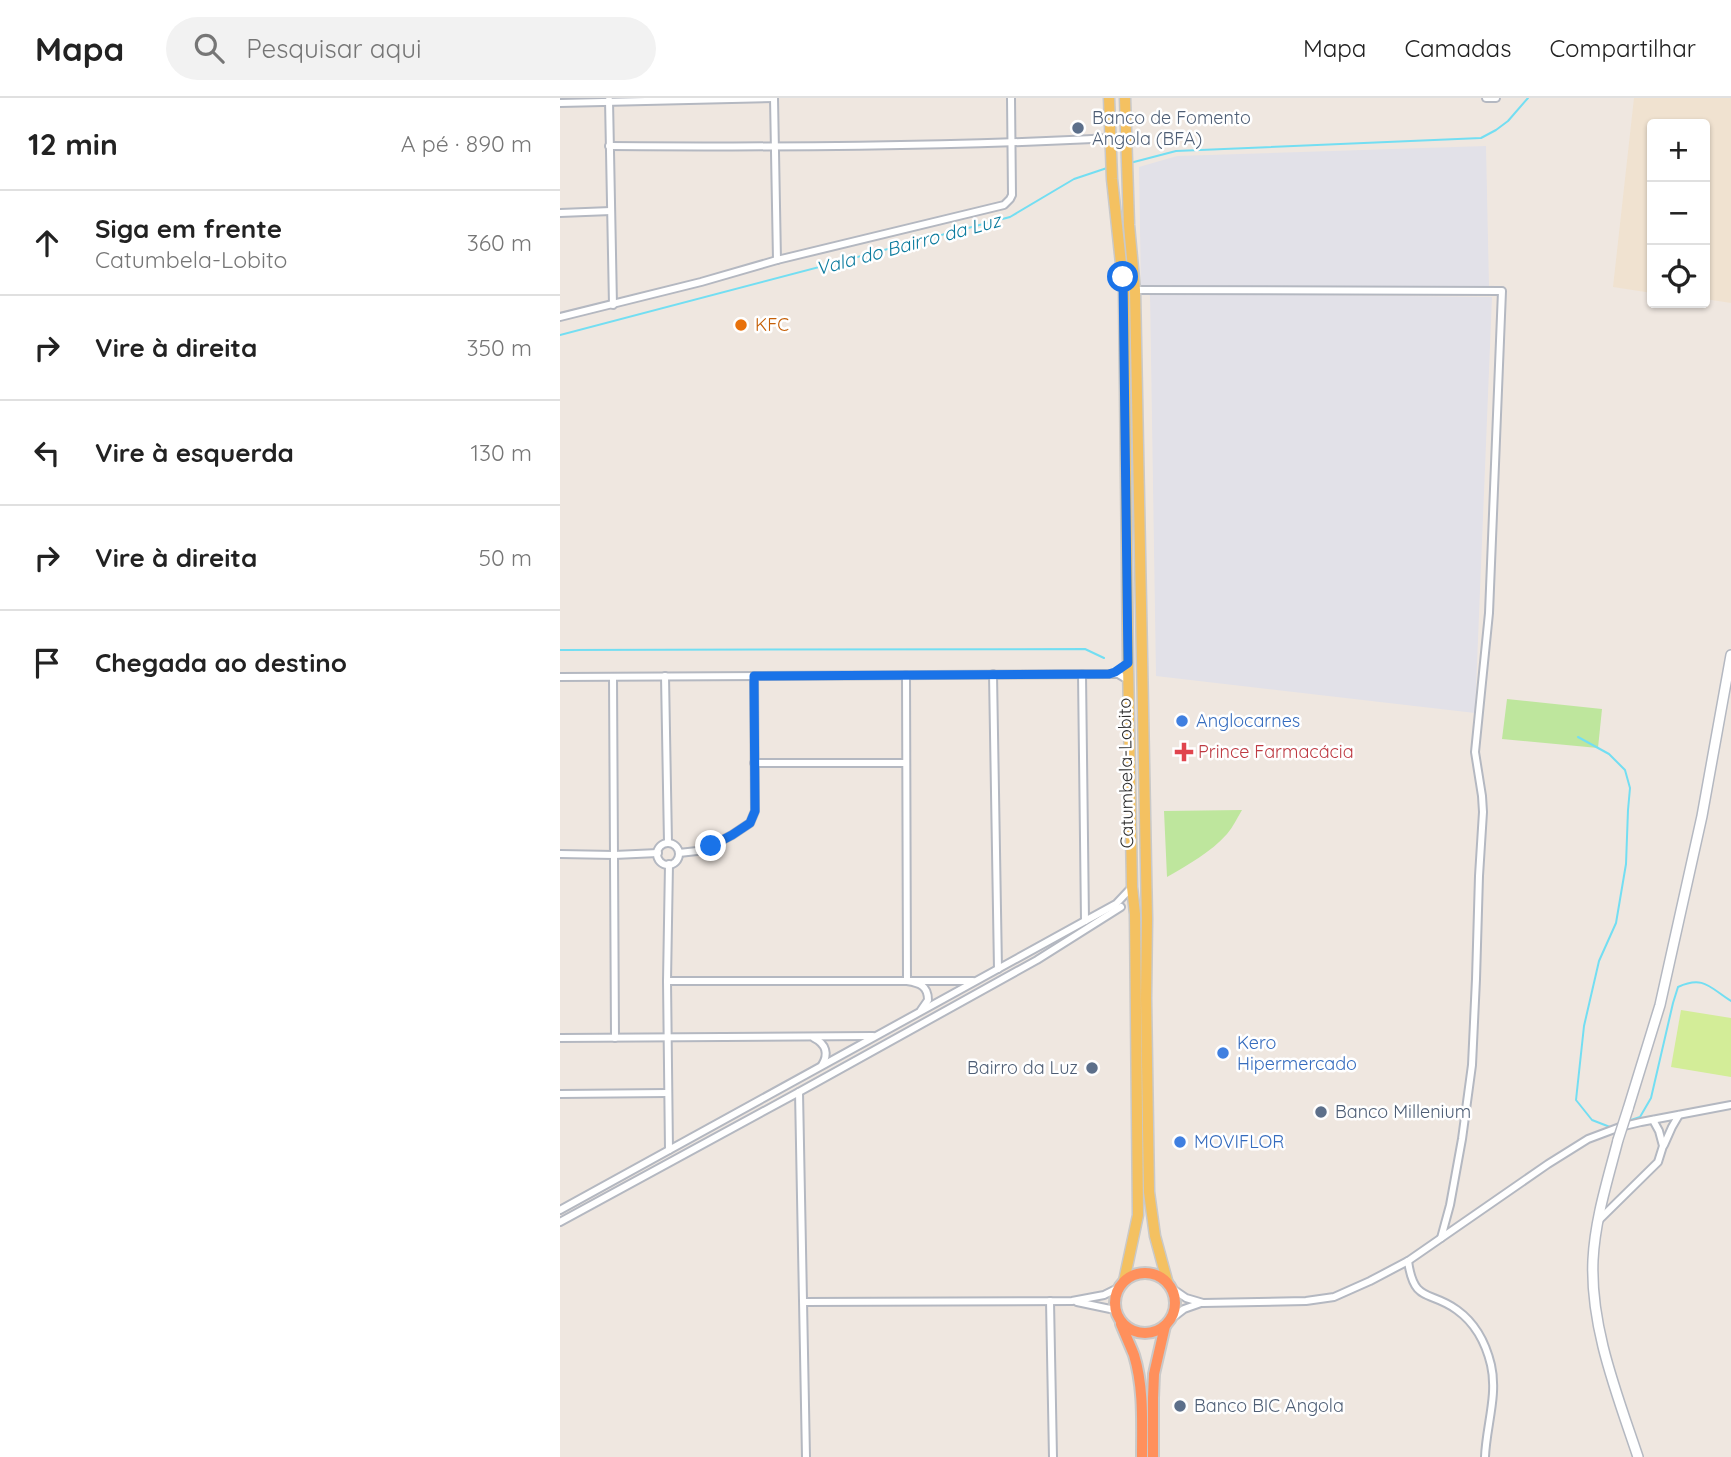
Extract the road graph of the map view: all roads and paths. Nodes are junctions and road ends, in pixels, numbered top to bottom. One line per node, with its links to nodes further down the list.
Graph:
1 (774, 98): 7 (street); 12 (street)
2 (1011, 98): 10 (street)
3 (1109, 98): 9 (main road, Catumbela-Lobito)
4 (1125, 98): 16 (main road, Catumbela-Lobito)
5 (1486, 98): 6 (street)
6 (1496, 98)
7 (609, 100): 8 (street); 11 (street)
8 (560, 103)
9 (1110, 138): 10 (street); 20 (main road, Catumbela-Lobito)
10 (1012, 143): 12 (street); 15 (street)
11 (609, 146): 12 (street); 13 (street)
12 (775, 147): 15 (street)
13 (611, 211): 14 (street); 17 (street)
14 (560, 213)
15 (778, 260): 17 (street)
16 (1135, 290): 65 (street); 68 (main road, Catumbela-Lobito)
17 (613, 305): 18 (street)
18 (560, 317)
19 (1731, 655): 63 (street, bridge)
20 (1128, 663): 23 (street); 29 (main road, Catumbela-Lobito)
21 (993, 674): 22 (street); 24 (street); 43 (street)
22 (1082, 674): 23 (street); 42 (street)
23 (1109, 674): 29 (street)
24 (906, 675): 25 (street); 31 (street)
25 (754, 676): 28 (street); 30 (street)
26 (560, 677): 27 (street)
27 (613, 677): 28 (street); 36 (street)
28 (665, 677): 32 (street)
29 (1128, 680): 38 (main road, Catumbela-Lobito)
30 (754, 763): 31 (street); 34 (street)
31 (906, 763): 45 (street)
32 (668, 843): 33 (street); 34 (street)
33 (658, 853): 36 (street); 37 (street)
34 (679, 853): 37 (street)
35 (560, 854): 36 (street)
36 (614, 855): 52 (street)
37 (668, 864): 44 (street)
38 (1132, 887): 39 (street); 41 (main road, Catumbela-Lobito)
39 (1110, 907): 40 (street); 42 (street)
40 (1121, 907): 41 (street); 54 (street)
41 (1135, 911): 67 (main road, Catumbela-Lobito)
42 (1085, 921): 43 (street)
43 (999, 969): 46 (street)
44 (667, 981): 45 (street); 50 (street)
45 (907, 981): 46 (street); 47 (street)
46 (977, 981): 47 (street)
47 (918, 1013): 49 (street)
48 (809, 1036): 49 (street); 50 (street); 53 (street)
49 (877, 1036): 53 (street)
50 (668, 1037): 52 (street); 55 (street)
51 (560, 1038): 52 (street)
52 (615, 1038)
53 (820, 1067): 61 (street)
54 (799, 1092): 64 (street); 71 (street)
55 (668, 1093): 56 (street); 61 (street)
56 (560, 1094)
57 (1731, 1105): 58 (street)
58 (1679, 1115): 59 (street); 60 (street)
59 (1653, 1120): 60 (street); 65 (street)
60 (1663, 1146): 63 (street)
61 (669, 1150): 62 (street)
62 (560, 1210)
63 (1598, 1221): 80 (street)
64 (560, 1222)
65 (1441, 1238): 66 (street)
66 (1408, 1261): 72 (street); 79 (street)
67 (1121, 1285): 68 (highway); 70 (street); 73 (highway)
68 (1169, 1285): 72 (street); 74 (highway)
69 (1050, 1301): 70 (street); 71 (street); 76 (street)
70 (1072, 1301): 73 (street)
71 (804, 1302): 75 (street)
72 (1203, 1303): 74 (street)
73 (1116, 1312): 74 (highway); 77 (highway)
74 (1168, 1322): 78 (highway)
75 (806, 1457)
76 (1053, 1457)
77 (1142, 1457)
78 (1153, 1457)
79 (1485, 1457)
80 (1638, 1457)

